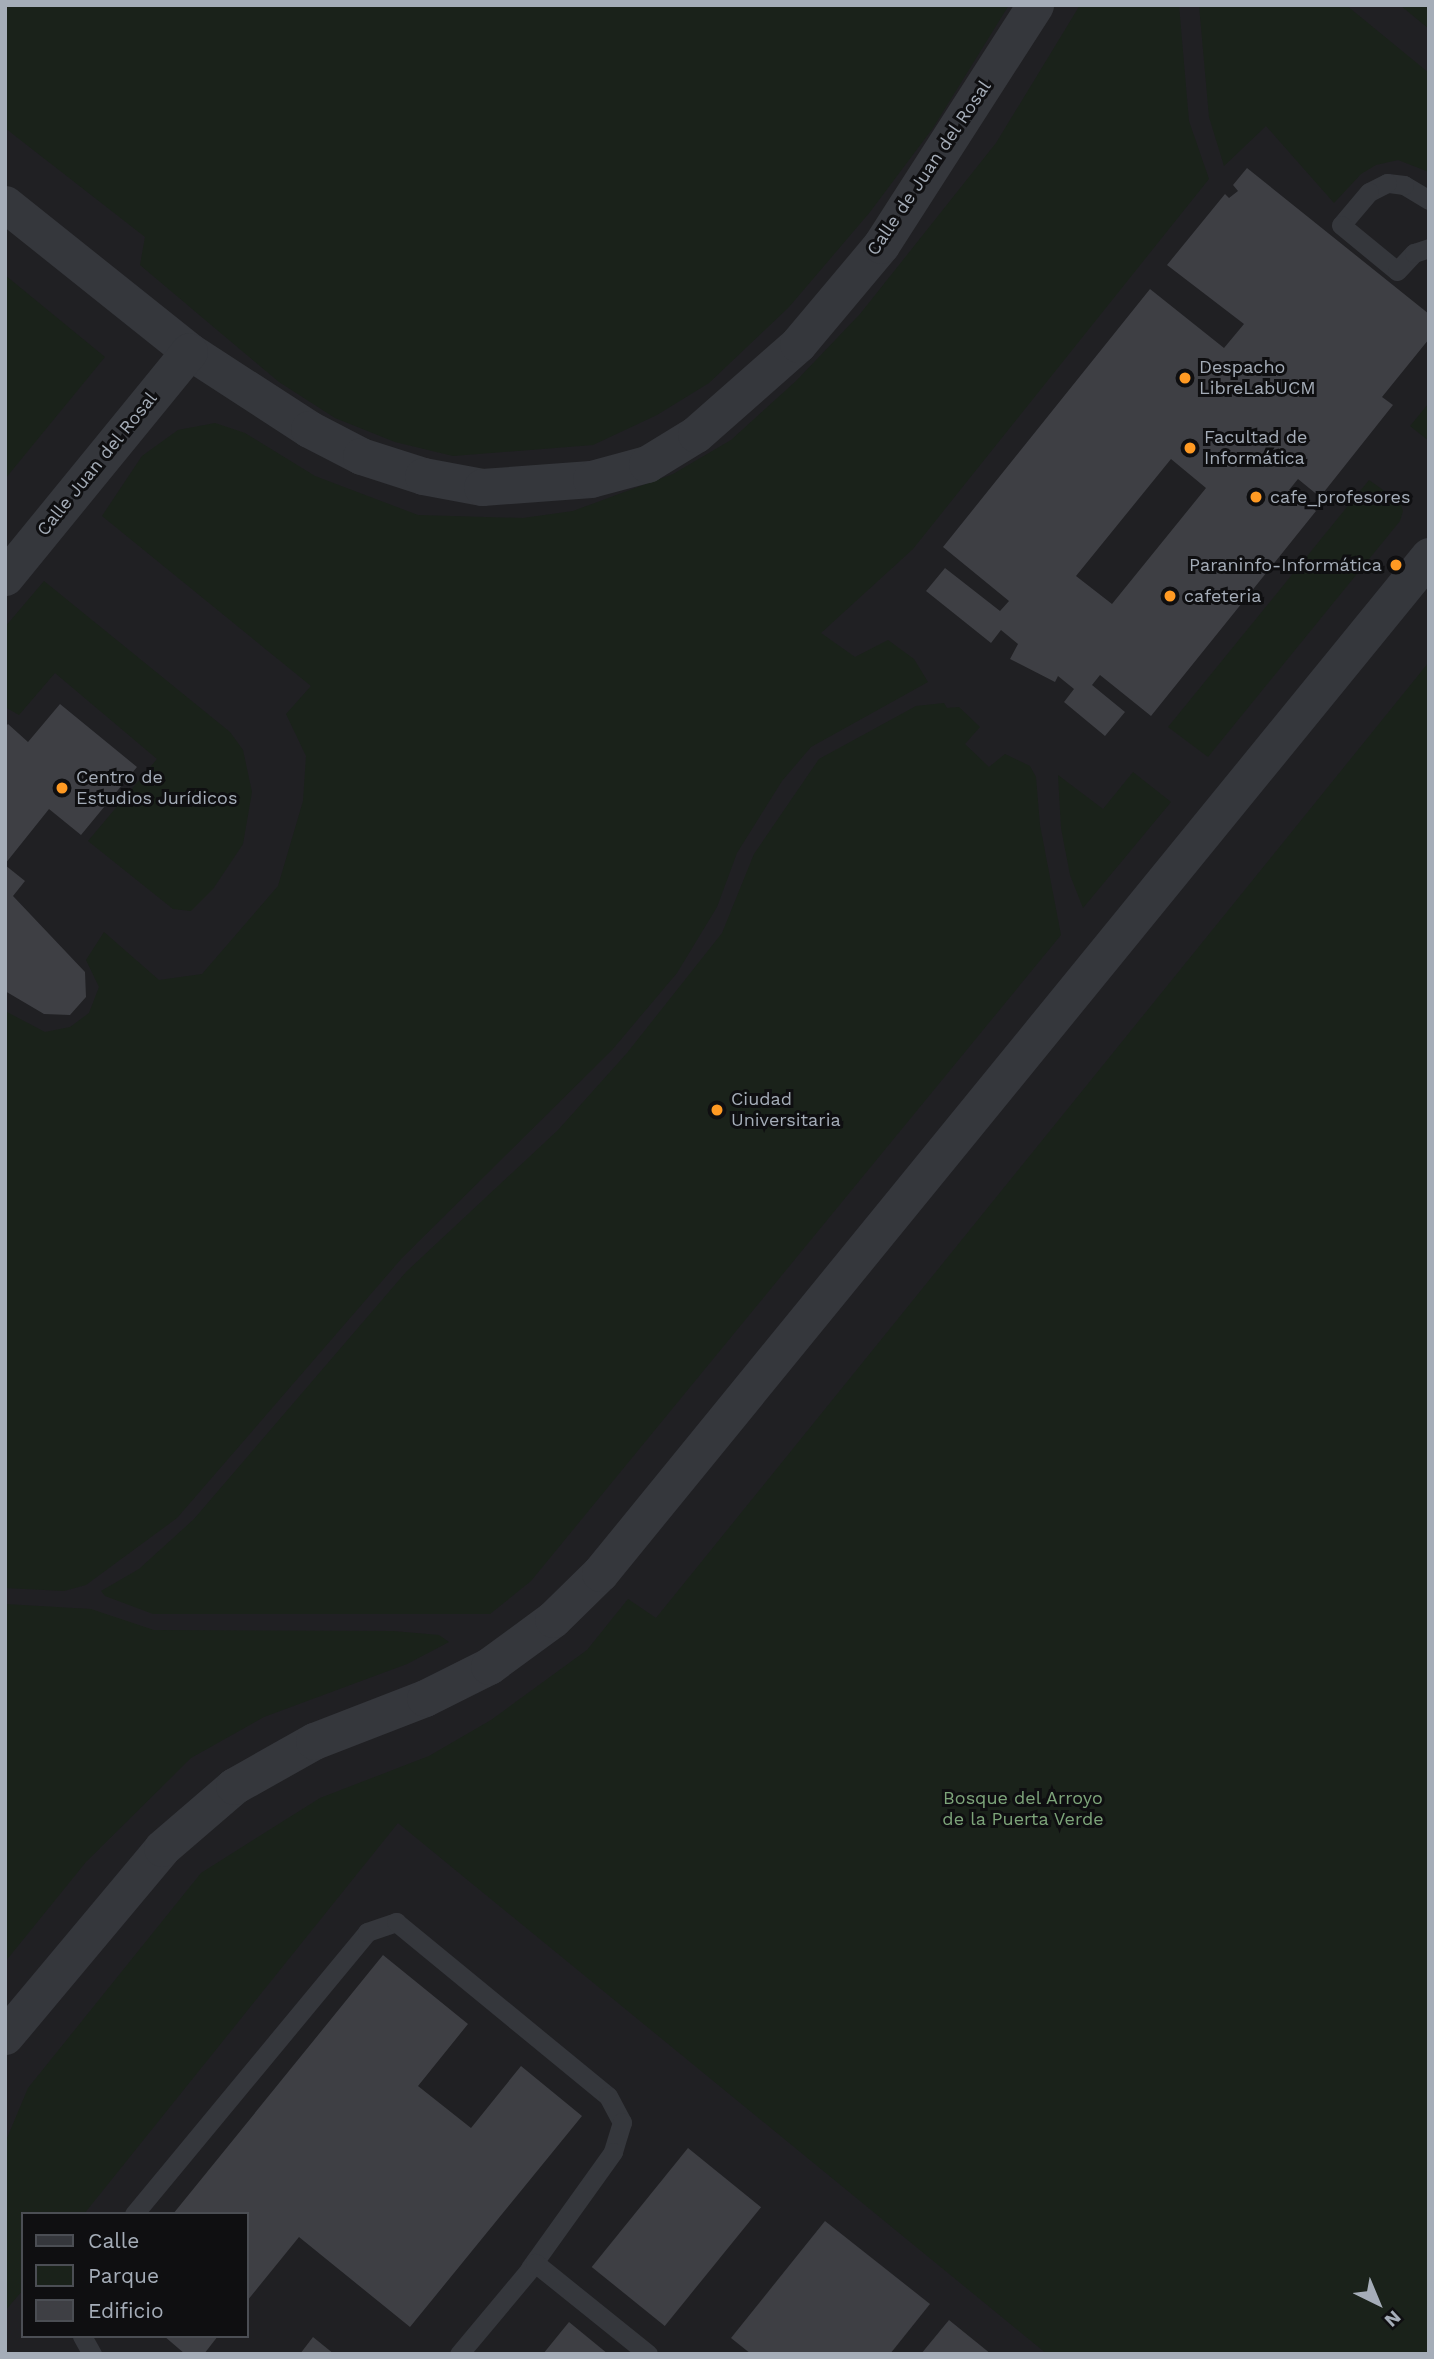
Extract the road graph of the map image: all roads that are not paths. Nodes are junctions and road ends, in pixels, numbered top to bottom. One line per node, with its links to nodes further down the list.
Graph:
1 (1035, 5): 5 (street, Calle de Juan del Rosal)
2 (1429, 201): 4 (lane)
3 (5, 204): 5 (street, Calle de Juan del Rosal)
4 (1429, 248)
5 (189, 351): 7 (street, Calle Juan del Rosal)
6 (1429, 556): 8 (street)
7 (5, 577)
8 (5, 2036)
9 (136, 2212): 10 (lane)
10 (530, 2268): 13 (lane); 14 (lane)
11 (83, 2338): 12 (lane)
12 (92, 2354)
13 (459, 2354)
14 (648, 2354)

